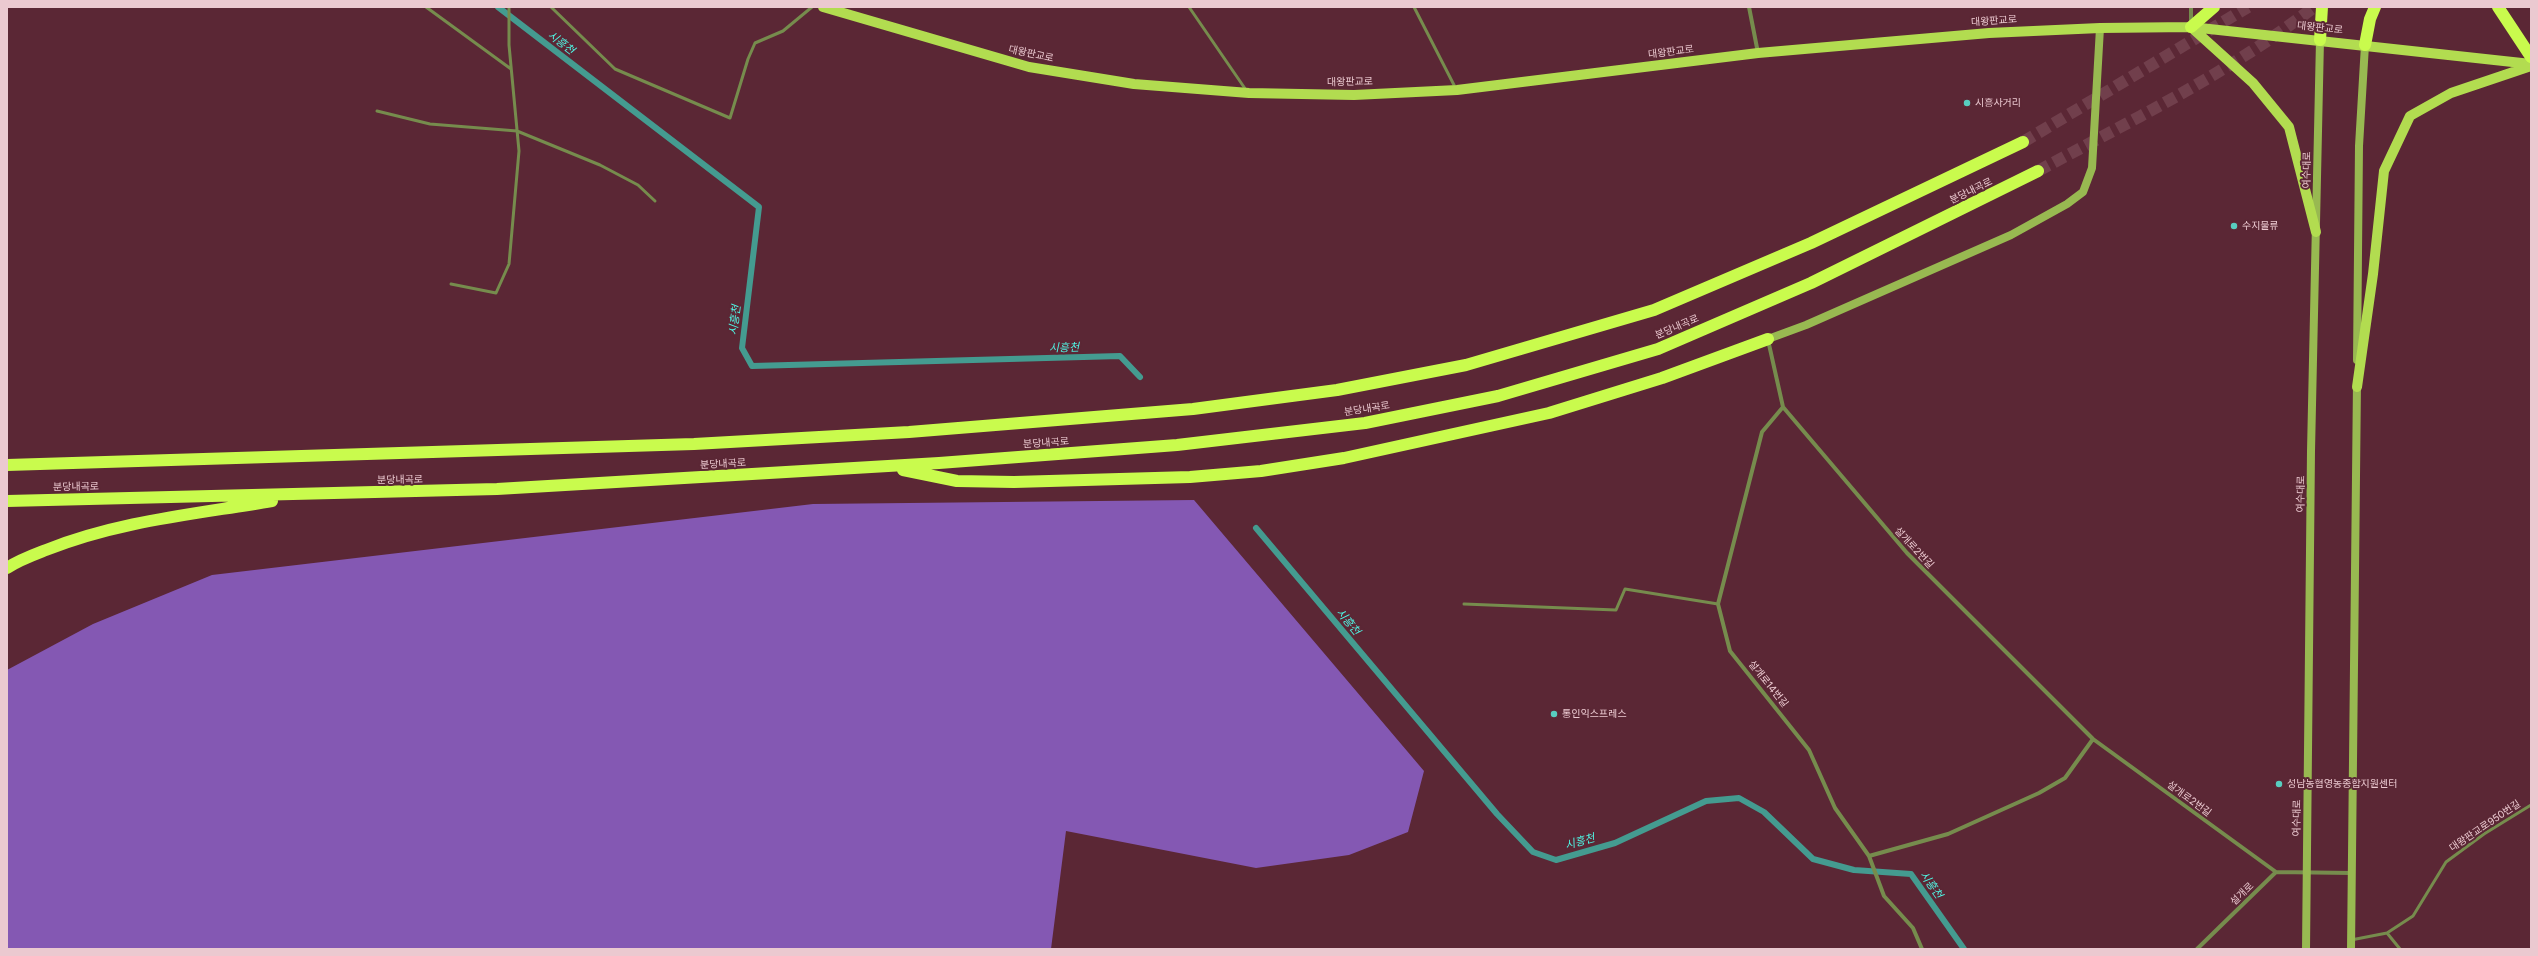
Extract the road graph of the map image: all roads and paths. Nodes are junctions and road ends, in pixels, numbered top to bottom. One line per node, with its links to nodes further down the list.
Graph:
1 (426, 7): 21 (lane)
2 (509, 7): 21 (lane)
3 (551, 7): 4 (lane)
4 (812, 7)
5 (823, 7): 23 (main road, 대왕판교로)
6 (1189, 7): 23 (lane)
7 (1414, 7): 22 (lane)
8 (1749, 7): 18 (street)
9 (2191, 7): 14 (street)
10 (2214, 7): 14 (highway)
11 (2322, 7): 16 (highway)
12 (2376, 7): 17 (highway)
13 (2498, 7): 19 (highway)
14 (2191, 27): 15 (main road, 대왕판교로); 16 (main road, 대왕판교로); 29 (main road)
15 (2100, 28): 18 (main road, 대왕판교로); 31 (main road)
16 (2320, 40): 17 (main road, 대왕판교로); 29 (main road, 여수대로)
17 (2365, 45): 20 (main road, 대왕판교로); 32 (main road)
18 (1758, 53): 22 (main road, 대왕판교로)
19 (2531, 57)
20 (2531, 65): 32 (main road)
21 (511, 69): 25 (lane)
22 (1457, 90): 23 (main road, 대왕판교로)
23 (1249, 93)
24 (377, 111): 25 (lane)
25 (517, 131): 28 (lane); 30 (lane)
26 (2023, 142): 34 (highway)
27 (2038, 171): 35 (highway, 분당내곡로)
28 (655, 201)
29 (2316, 232): 45 (main road, 여수대로)
30 (451, 284)
31 (1768, 340): 33 (street, 설개로2번길); 35 (highway)
32 (2357, 387): 46 (main road)
33 (1783, 407): 40 (street, 설개로14번길); 41 (street, 설개로2번길)
34 (7, 465)
35 (887, 466): 36 (highway, 분당내곡로)
36 (312, 494): 37 (highway, 분당내곡로); 38 (highway)
37 (7, 501)
38 (7, 568)
39 (1464, 604): 40 (lane)
40 (1718, 604): 43 (street, 설개로14번길)
41 (2093, 739): 43 (street); 44 (street, 설개로2번길)
42 (2531, 805): 47 (lane, 대왕판교로950번길)
43 (1870, 857): 49 (street, 설개로14번길)
44 (2276, 872): 45 (street); 50 (street, 설개로)
45 (2307, 872): 46 (street); 51 (main road, 여수대로)
46 (2352, 873): 48 (main road)
47 (2387, 933): 48 (lane); 53 (lane)
48 (2351, 940): 52 (main road)
49 (1922, 949)
50 (2196, 949)
51 (2306, 949)
52 (2351, 949)
53 (2400, 949)

